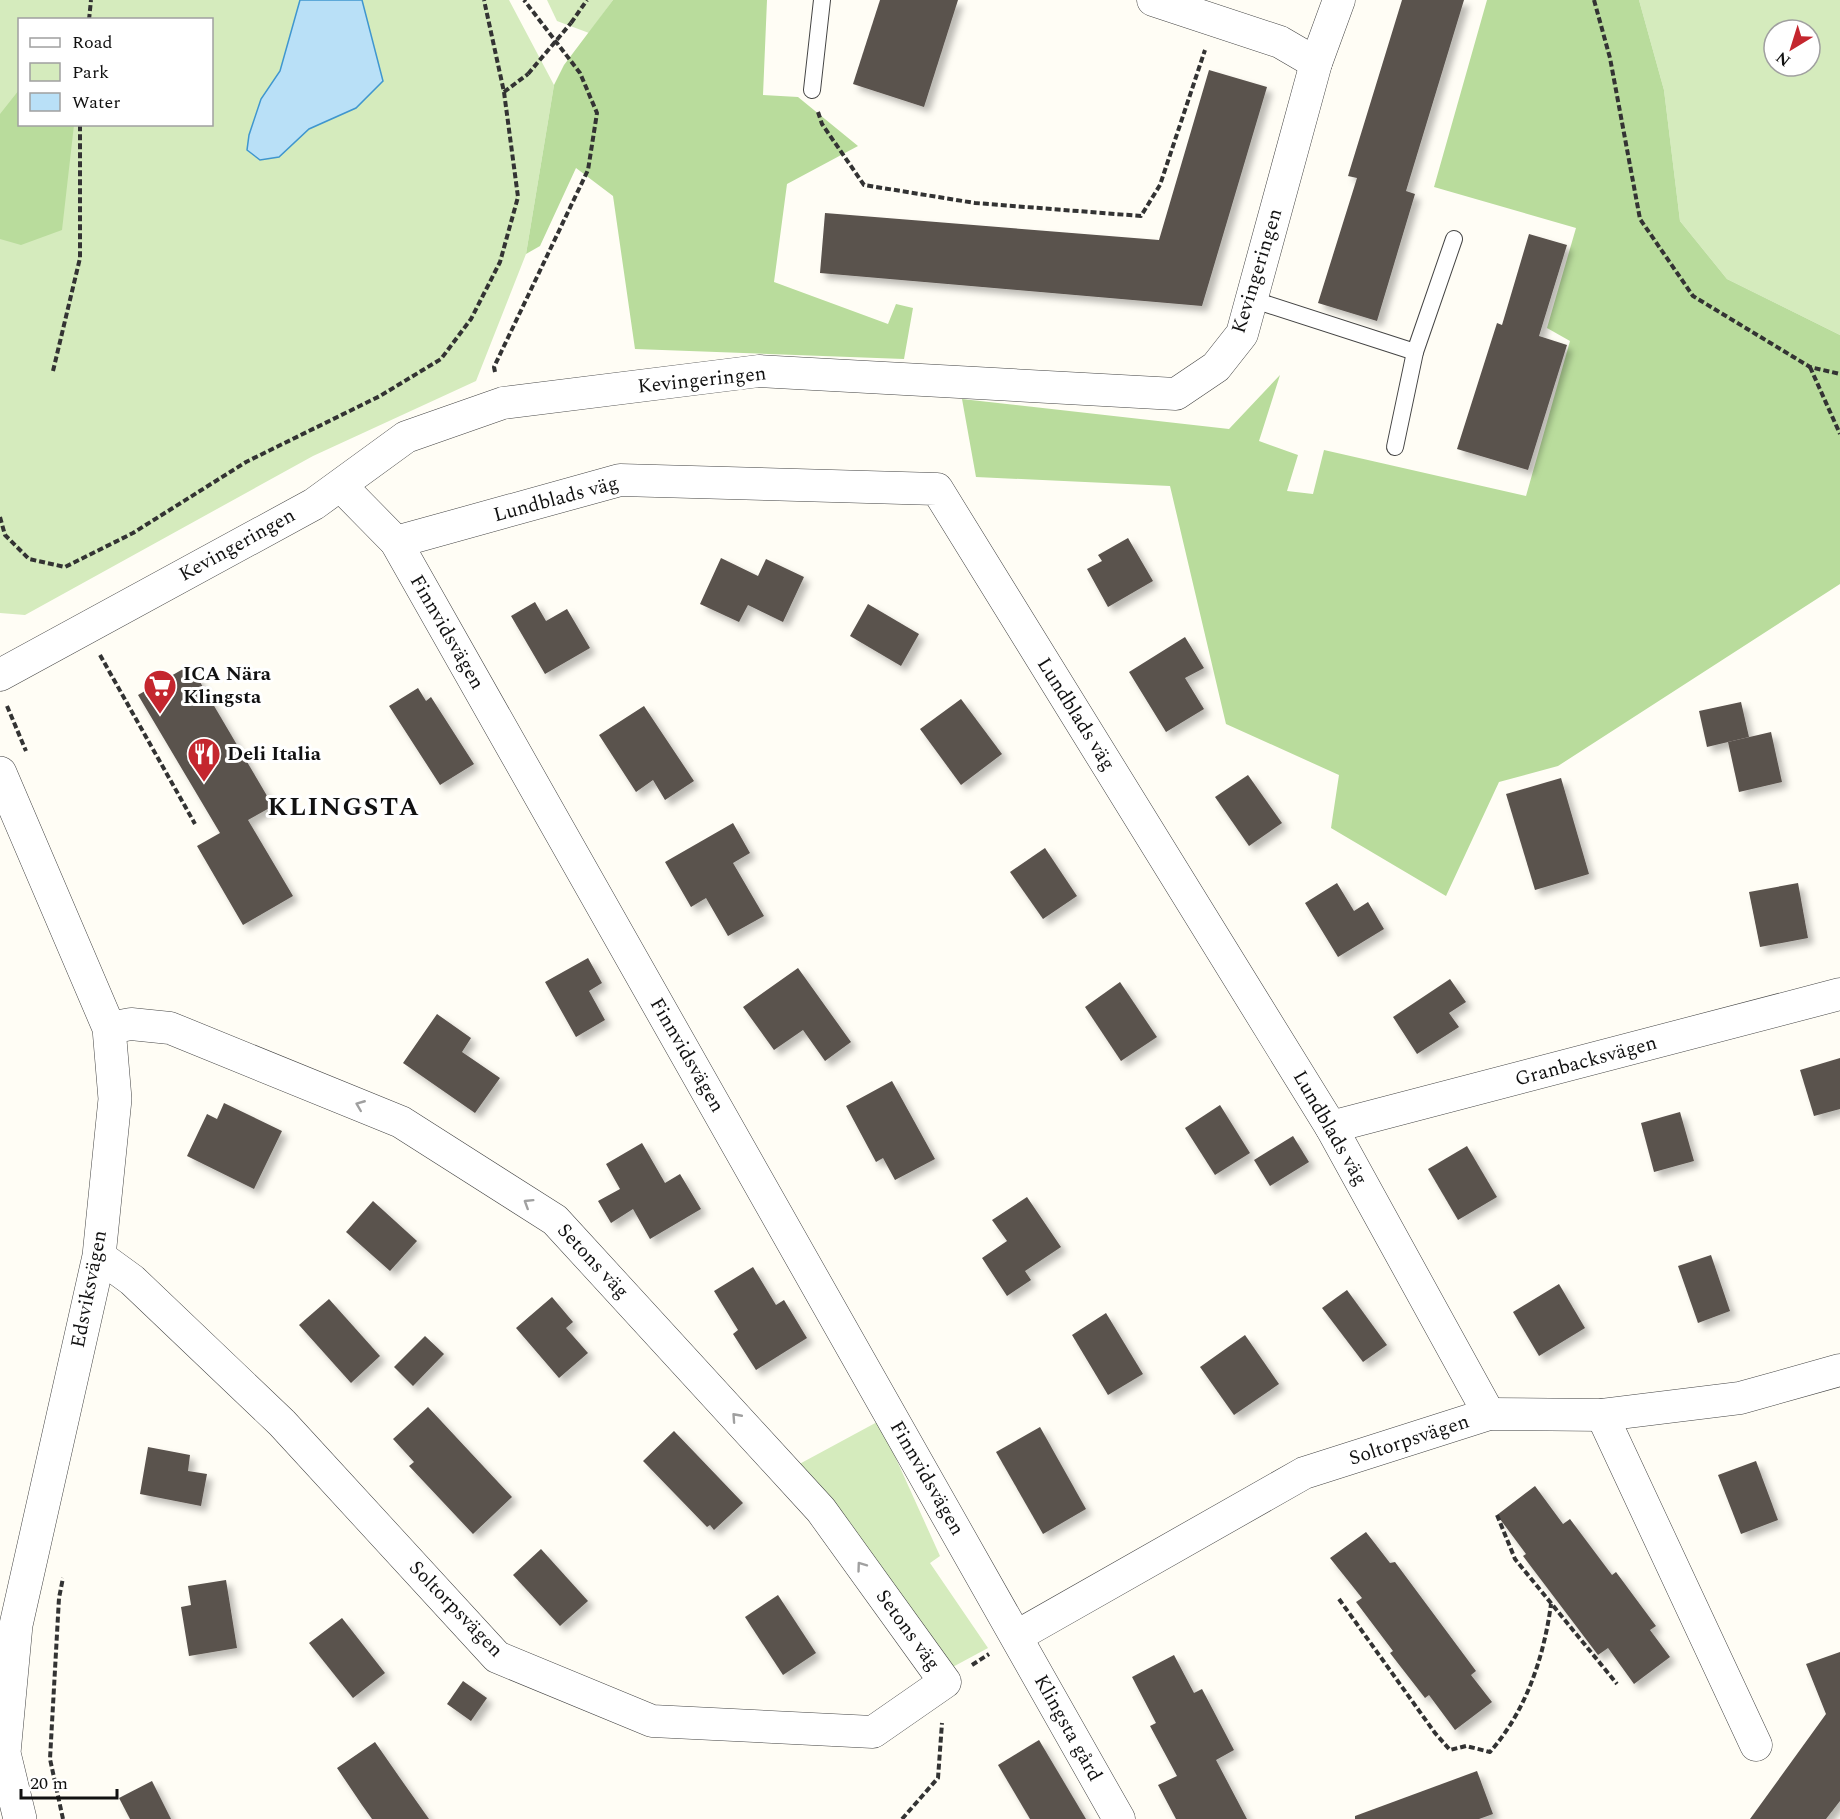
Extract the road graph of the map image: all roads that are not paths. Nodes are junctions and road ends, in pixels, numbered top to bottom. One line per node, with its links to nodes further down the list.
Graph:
1 (822, 0): 5 (lane)
2 (1153, 0): 4 (street)
3 (1339, 0): 4 (street, Kevingeringen)
4 (1316, 63): 7 (street, Kevingeringen)
5 (812, 90)
6 (1454, 239): 8 (lane)
7 (1251, 299): 8 (lane); 10 (street, Kevingeringen)
8 (1415, 352): 9 (lane)
9 (1395, 447)
10 (341, 486): 11 (street, Finnvidsvägen); 12 (street, Kevingeringen)
11 (396, 542): 16 (street, Lundblads väg); 21 (street, Finnvidsvägen)
12 (0, 675)
13 (0, 773): 15 (street, Edsviksvägen)
14 (1840, 994): 16 (street, Granbacksvägen)
15 (109, 1028): 17 (street, Edsviksvägen); 22 (street, Setons väg, one-way to 15)
16 (1331, 1127): 19 (street, Lundblads väg)
17 (99, 1256): 22 (street, Soltorpsvägen); 24 (street, Edsviksvägen)
18 (1840, 1370): 20 (street, Soltorpsvägen)
19 (1490, 1414): 20 (street, Soltorpsvägen); 21 (street, Soltorpsvägen)
20 (1602, 1416): 23 (street)
21 (1017, 1636): 25 (street, Klingsta gård)
22 (945, 1682)
23 (1756, 1745)
24 (20, 1819)
25 (1119, 1819)

